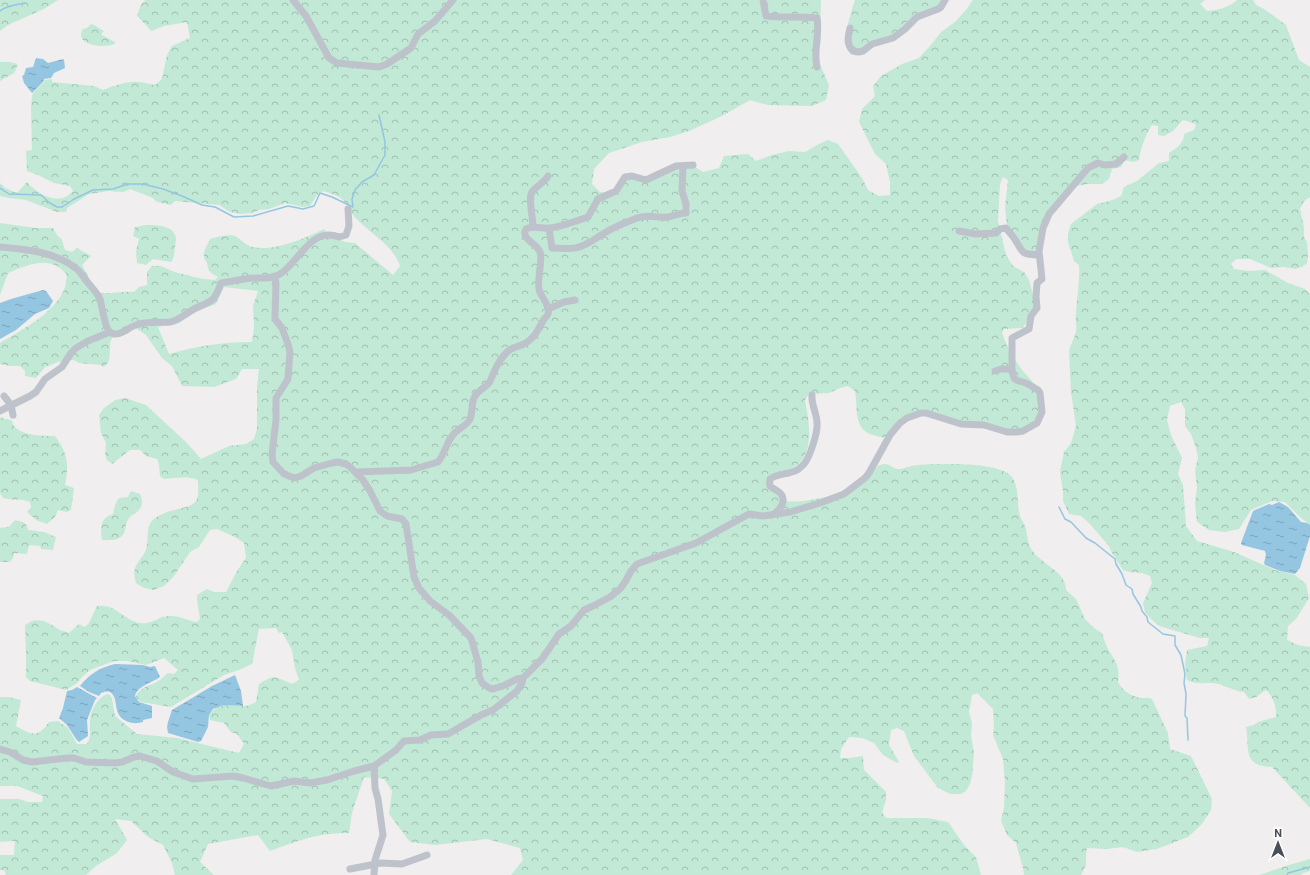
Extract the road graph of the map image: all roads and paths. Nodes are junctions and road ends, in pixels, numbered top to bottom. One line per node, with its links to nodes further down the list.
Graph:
1 (293, 0): 2 (street)
2 (453, 0)
3 (763, 0): 6 (street)
4 (945, 0): 5 (street)
5 (850, 28)
6 (818, 67)
7 (1124, 157): 16 (street)
8 (693, 165): 9 (street)
9 (683, 166): 13 (street); 13 (street)
10 (548, 176): 12 (street)
11 (348, 209): 17 (street)
12 (533, 227): 13 (street); 19 (street)
13 (549, 228)
14 (959, 231): 16 (street)
15 (0, 247): 20 (street)
16 (1039, 255): 22 (street)
17 (274, 276): 20 (street); 28 (street)
18 (575, 300): 19 (street)
19 (548, 309): 28 (street)
20 (110, 332): 25 (street)
21 (995, 371): 22 (street)
22 (1012, 371): 29 (street)
23 (812, 395): 29 (street)
24 (4, 396): 25 (street)
25 (11, 405): 26 (street); 27 (street)
26 (0, 411)
27 (13, 415)
28 (356, 472): 30 (street)
29 (774, 514): 30 (street)
30 (523, 678): 32 (street)
31 (0, 749): 32 (street)
32 (374, 766): 34 (street)
33 (427, 854): 34 (street)
34 (374, 865): 35 (street); 36 (street)
35 (350, 869)
36 (374, 875)

